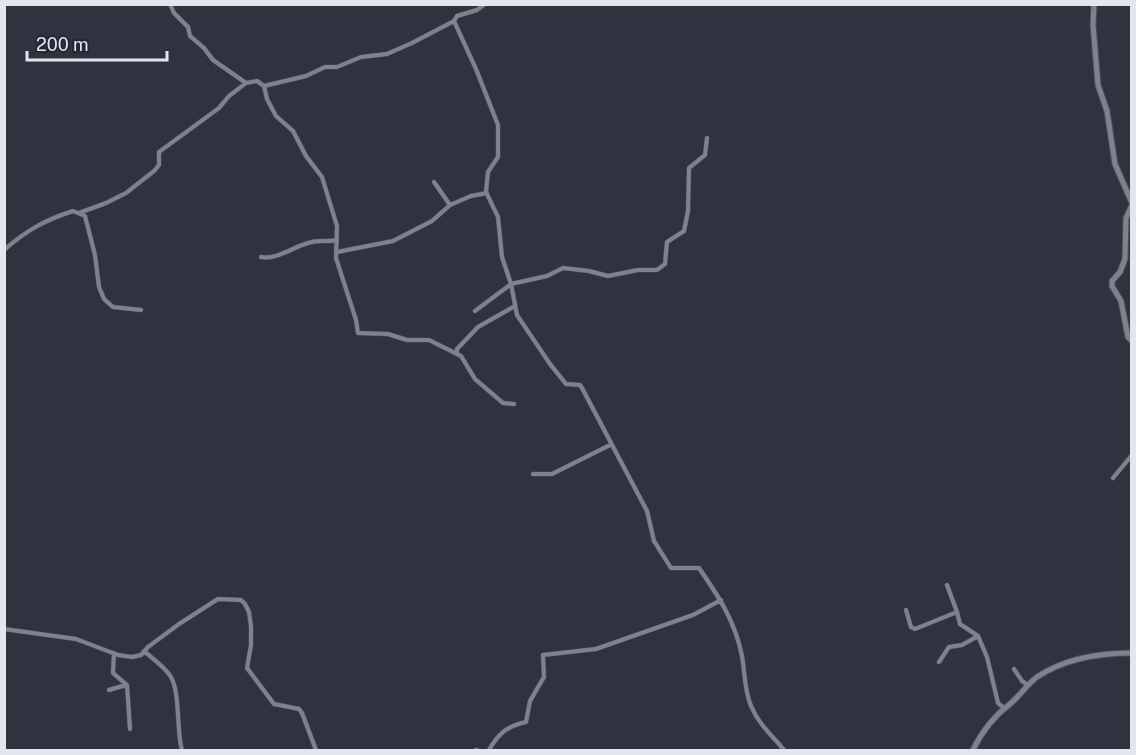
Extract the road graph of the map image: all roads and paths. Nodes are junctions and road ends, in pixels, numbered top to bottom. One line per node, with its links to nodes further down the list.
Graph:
1 (170, 4): 5 (street)
2 (485, 4): 4 (street)
3 (1094, 4): 10 (street)
4 (454, 21): 6 (street); 9 (street)
5 (246, 83): 6 (street); 12 (street)
6 (264, 86): 13 (street)
7 (707, 138): 17 (street)
8 (434, 183): 11 (street)
9 (486, 193): 11 (street); 17 (street)
10 (1131, 204): 21 (street)
11 (450, 205): 15 (street)
12 (79, 213): 14 (street); 19 (street)
13 (337, 240): 15 (street); 16 (street)
14 (4, 250)
15 (337, 252): 22 (street)
16 (261, 257)
17 (511, 284): 18 (street); 20 (street)
18 (515, 306): 22 (street); 24 (street)
19 (141, 310)
20 (475, 311)
21 (1131, 341)
22 (457, 353): 23 (street)
23 (514, 404)
24 (610, 445): 26 (street); 29 (street)
25 (1131, 455): 27 (street)
26 (533, 474)
27 (1113, 478)
28 (947, 585): 31 (street)
29 (721, 600): 46 (street); 47 (street)
30 (906, 610): 31 (street)
31 (957, 612): 33 (street)
32 (4, 629): 36 (street)
33 (978, 636): 37 (street); 42 (street)
34 (144, 651): 36 (street); 44 (street); 45 (street)
35 (1131, 652): 40 (street)
36 (114, 653): 39 (street)
37 (939, 662)
38 (1014, 669): 40 (street)
39 (127, 685): 41 (street); 43 (street)
40 (1028, 685): 42 (street)
41 (109, 690)
42 (1004, 708): 48 (street)
43 (130, 729)
44 (182, 750)
45 (316, 750)
46 (489, 750)
47 (784, 750)
48 (973, 750)

